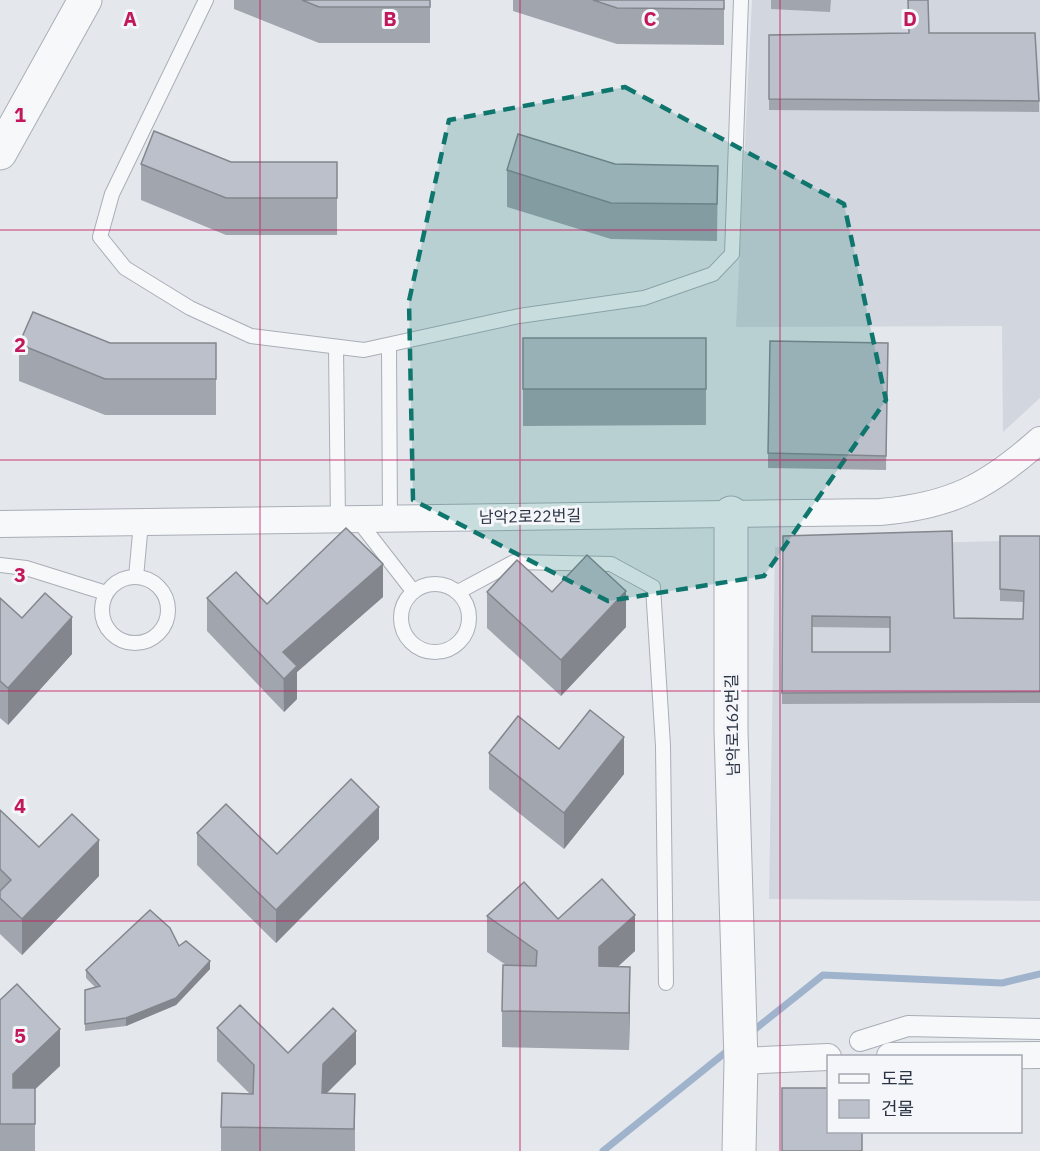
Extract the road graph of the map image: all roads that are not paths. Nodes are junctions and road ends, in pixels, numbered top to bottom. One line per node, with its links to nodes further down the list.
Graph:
1 (85, 0): 4 (street)
2 (206, 0): 5 (lane)
3 (741, 0): 6 (lane)
4 (0, 153)
5 (336, 347): 6 (lane); 9 (lane)
6 (389, 347): 10 (lane)
7 (1040, 440): 8 (street, 남악2로22번길)
8 (731, 513): 10 (street, 남악2로22번길); 23 (street, 남악로162번길)
9 (348, 519): 10 (street, 남악2로22번길); 11 (street, 남악2로22번길); 15 (lane)
10 (390, 519)
11 (141, 523): 12 (street, 남악2로22번길); 14 (lane)
12 (0, 524)
13 (0, 565): 17 (lane)
14 (136, 577): 17 (lane); 17 (lane)
15 (413, 591): 16 (lane); 16 (lane)
16 (458, 592): 18 (lane)
17 (106, 593)
18 (666, 983)
19 (1040, 1029): 20 (street)
20 (860, 1041)
21 (1022, 1055): 22 (street)
22 (1040, 1055)
23 (741, 1056): 24 (street); 25 (street)
24 (827, 1058)
25 (739, 1151)

